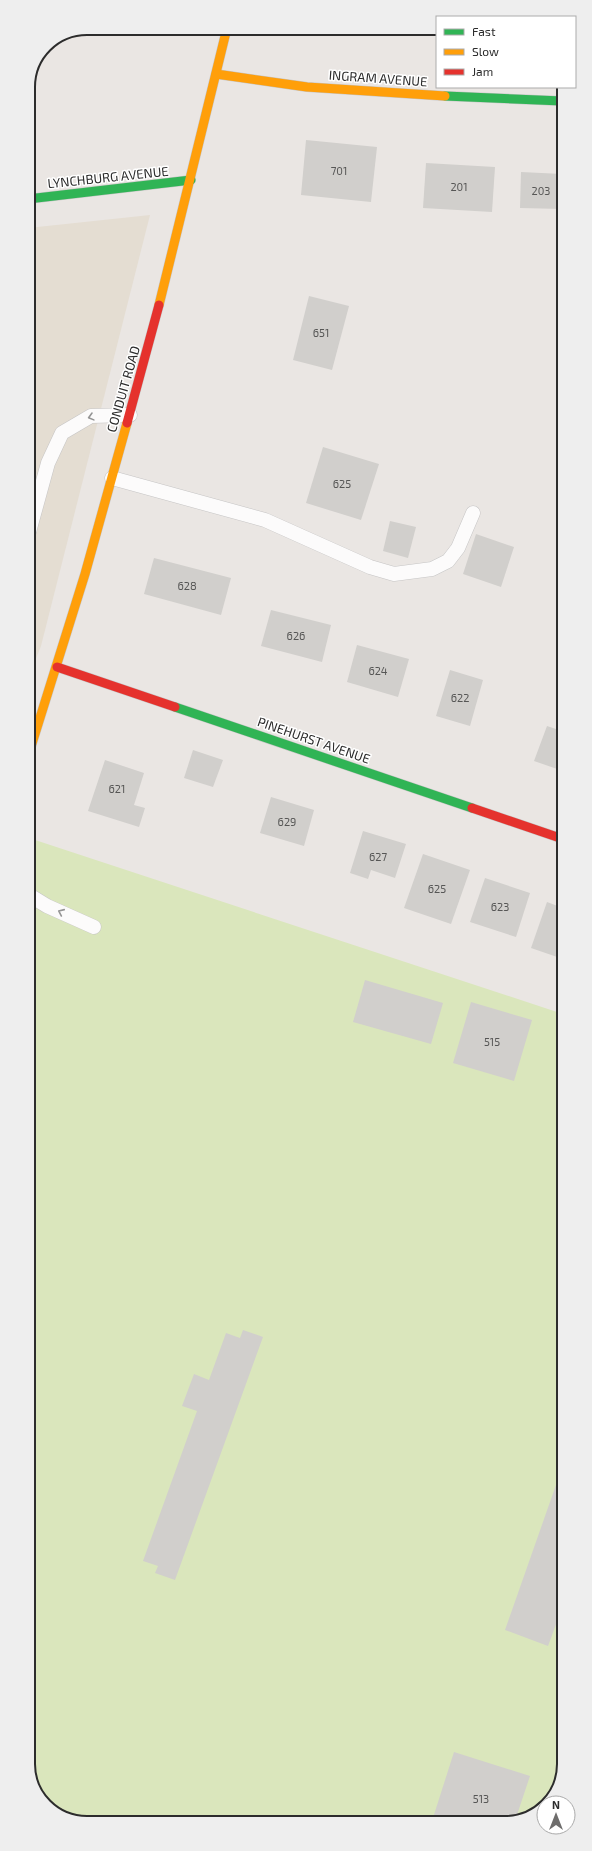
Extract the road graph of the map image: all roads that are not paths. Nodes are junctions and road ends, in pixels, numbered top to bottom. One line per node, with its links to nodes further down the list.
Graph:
1 (225, 35): 2 (street, CONDUIT ROAD)
2 (216, 74): 3 (street, INGRAM AVENUE); 4 (street, CONDUIT ROAD)
3 (557, 101)
4 (190, 180): 5 (street, LYNCHBURG AVENUE); 6 (street, CONDUIT ROAD)
5 (35, 198)
6 (130, 415): 7 (street, CONDUIT ROAD); 8 (lane, one-way to 8)
7 (112, 478): 9 (lane); 10 (street, CONDUIT ROAD)
8 (35, 508)
9 (473, 513)
10 (57, 667): 11 (street, CONDUIT ROAD); 12 (street, PINEHURST AVENUE)
11 (35, 735)
12 (557, 837)
13 (35, 899): 14 (lane, one-way to 13)
14 (94, 927)

